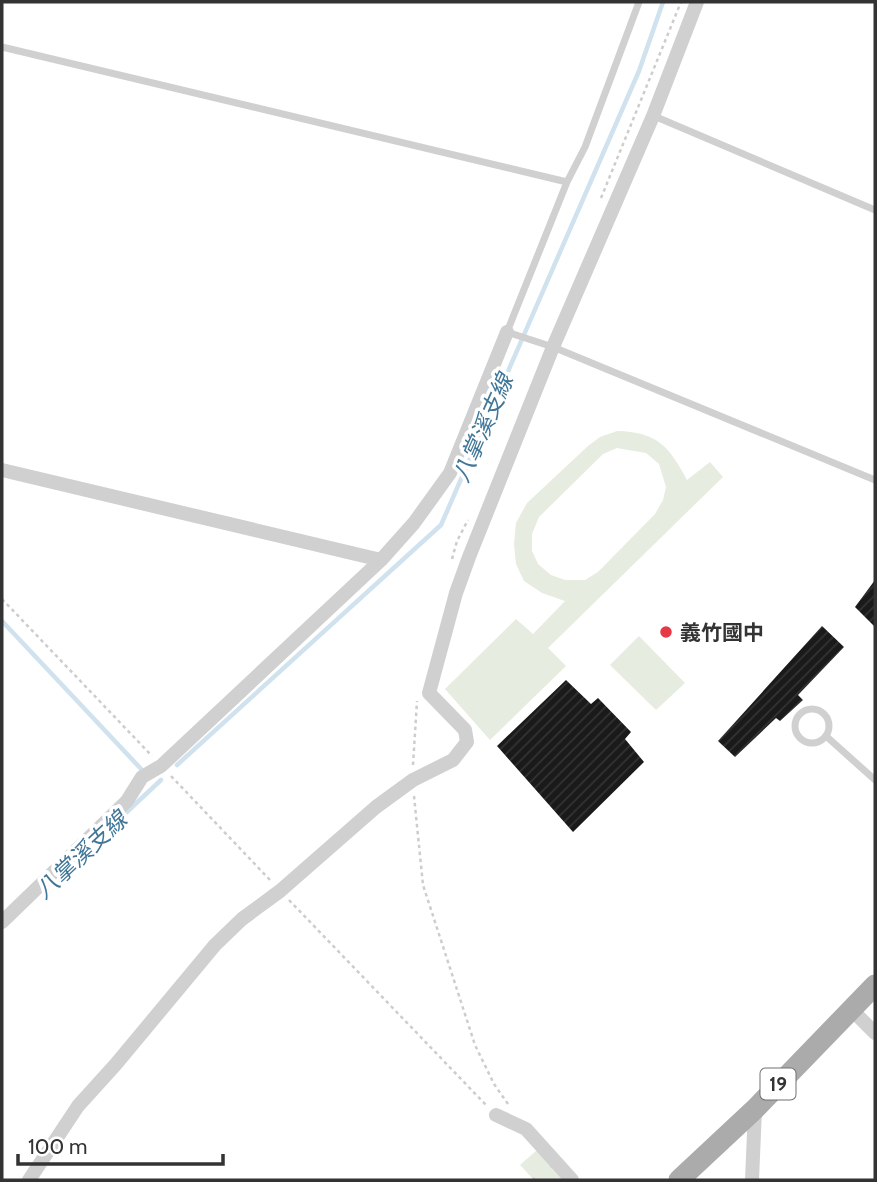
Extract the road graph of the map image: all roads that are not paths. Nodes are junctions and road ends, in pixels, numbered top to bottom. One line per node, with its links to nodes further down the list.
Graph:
1 (639, 2): 5 (lane)
2 (698, 2): 4 (street)
3 (2, 47): 5 (lane)
4 (653, 116): 6 (lane); 8 (street)
5 (567, 182): 7 (lane)
6 (875, 210)
7 (511, 333): 8 (lane); 11 (street)
8 (553, 347): 10 (lane); 20 (street)
9 (2, 470): 11 (street)
10 (875, 480)
11 (381, 560): 14 (street)
12 (826, 736): 12 (lane); 13 (lane)
13 (875, 780)
14 (2, 922)
15 (875, 985): 16 (main road, 19)
16 (851, 1009): 17 (street); 18 (main road, 19)
17 (875, 1033)
18 (755, 1108): 22 (main road, 19); 23 (street)
19 (495, 1115): 21 (street)
20 (29, 1180)
21 (572, 1180)
22 (679, 1180)
23 (752, 1180)

